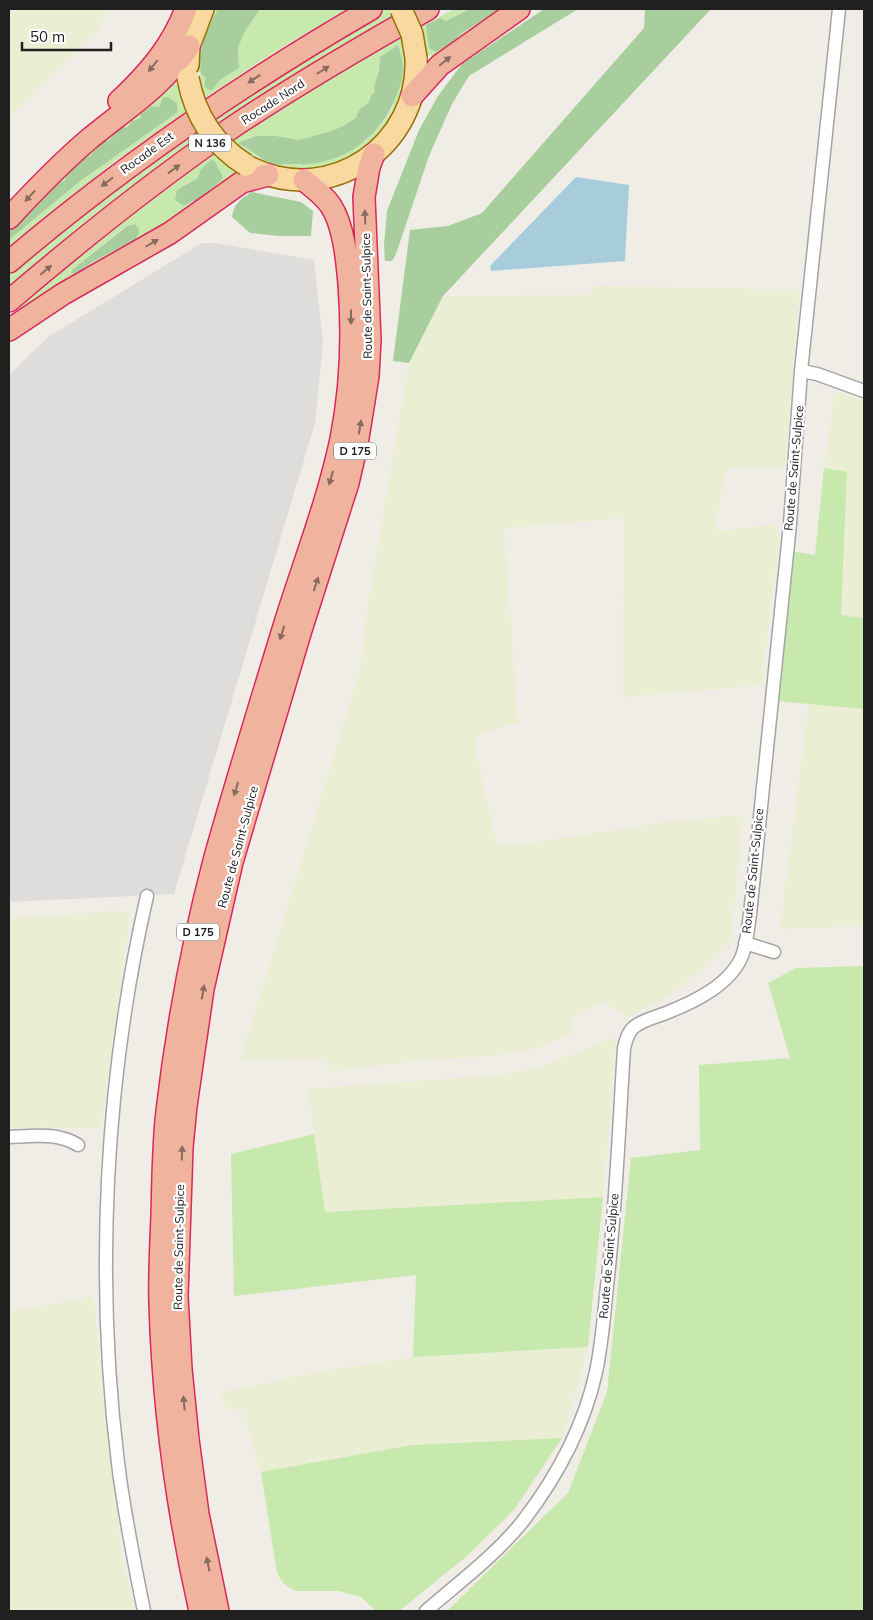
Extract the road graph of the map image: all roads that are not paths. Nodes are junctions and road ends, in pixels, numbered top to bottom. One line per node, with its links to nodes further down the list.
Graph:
1 (186, 9): 11 (highway, one-way to 11)
2 (204, 9): 8 (main road)
3 (371, 9): 15 (highway, Rocade Est / N 136, one-way to 15)
4 (401, 9): 9 (main road, bridge)
5 (428, 9): 16 (highway, Rocade Nord / N 136, one-way to 5)
6 (519, 9): 9 (highway, one-way to 6)
7 (839, 9): 18 (street, Route de Saint-Sulpice)
8 (190, 46): 11 (highway); 12 (main road, bridge)
9 (412, 96): 10 (main road)
10 (374, 154): 13 (main road); 27 (highway, Route de Saint-Sulpice / D 175, one-way to 10)
11 (51, 174): 14 (highway, one-way to 14)
12 (268, 175): 13 (main road); 17 (highway, one-way to 12)
13 (304, 180): 26 (highway, Route de Saint-Sulpice / D 175, one-way to 26)
14 (9, 218)
15 (9, 262)
16 (9, 301)
17 (9, 330)
18 (801, 372): 19 (street); 21 (street, Route de Saint-Sulpice)
19 (864, 391)
20 (148, 896): 25 (street)
21 (745, 943): 22 (street); 28 (street, Route de Saint-Sulpice)
22 (774, 952)
23 (9, 1137): 24 (street)
24 (78, 1145)
25 (144, 1611)
26 (200, 1611)
27 (218, 1611)
28 (426, 1611)

